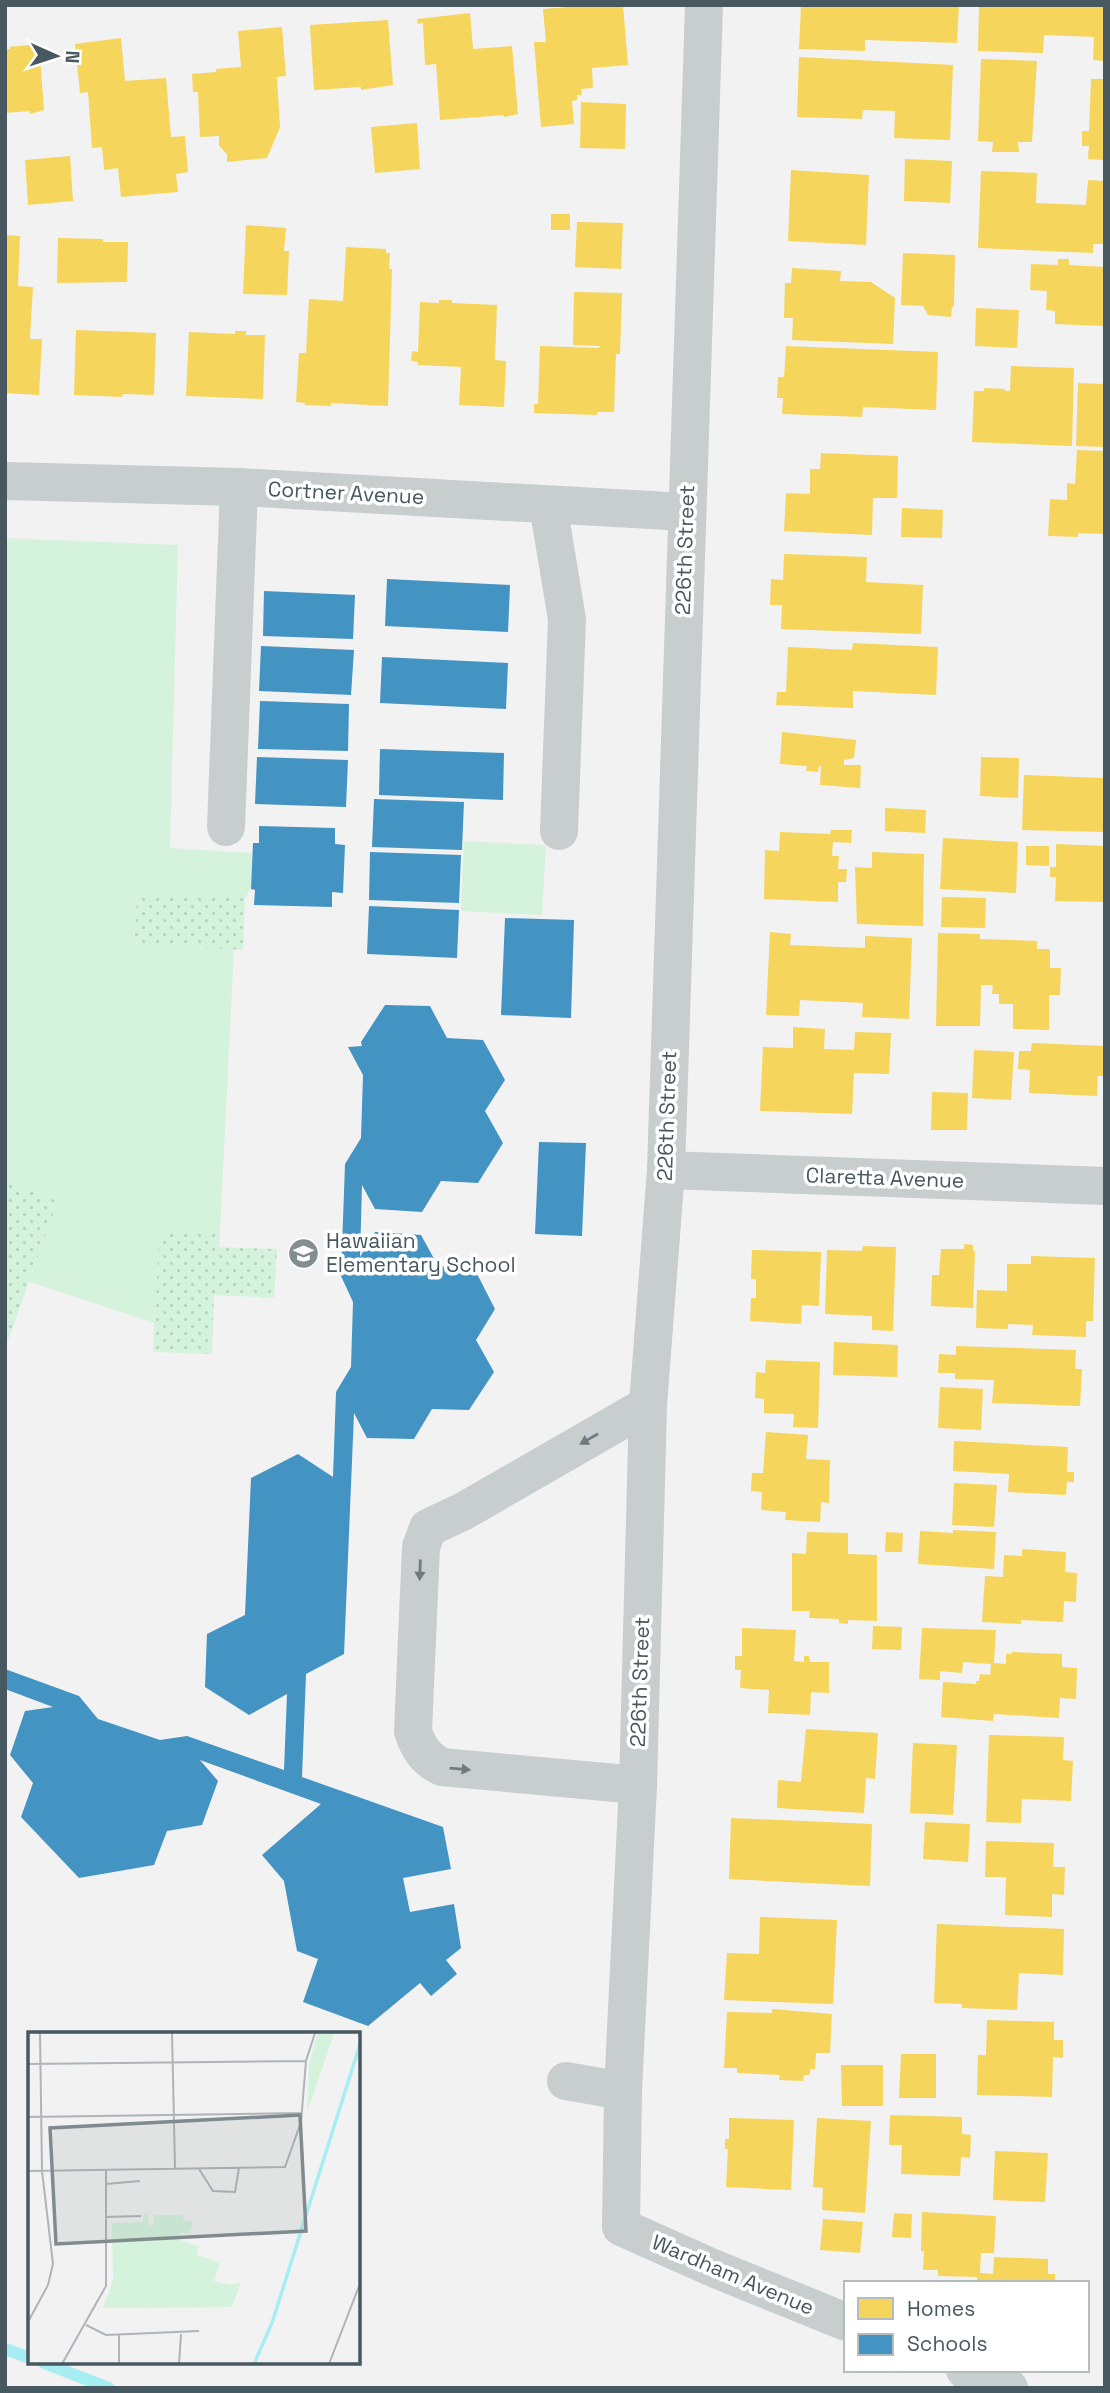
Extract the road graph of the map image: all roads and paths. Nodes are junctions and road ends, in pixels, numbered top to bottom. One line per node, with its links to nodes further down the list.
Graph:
1 (704, 5): 5 (street, 226th Street)
2 (5, 481): 3 (street, Cortner Avenue)
3 (239, 488): 4 (street, Cortner Avenue); 6 (street)
4 (548, 505): 5 (street, Cortner Avenue); 7 (street)
5 (686, 512): 8 (street, 226th Street)
6 (226, 827)
7 (559, 831)
8 (666, 1170): 9 (street, Claretta Avenue); 10 (street, 226th Street)
9 (1105, 1186)
10 (648, 1405): 11 (street, 226th Street); 11 (street, one-way to 11)
11 (638, 1785): 13 (street, 226th Street)
12 (566, 2081): 13 (street)
13 (623, 2091): 14 (street, 226th Street)
14 (621, 2227): 15 (street, Wardham Avenue)
15 (844, 2321)
16 (970, 2372): 17 (street)
17 (1009, 2388)

